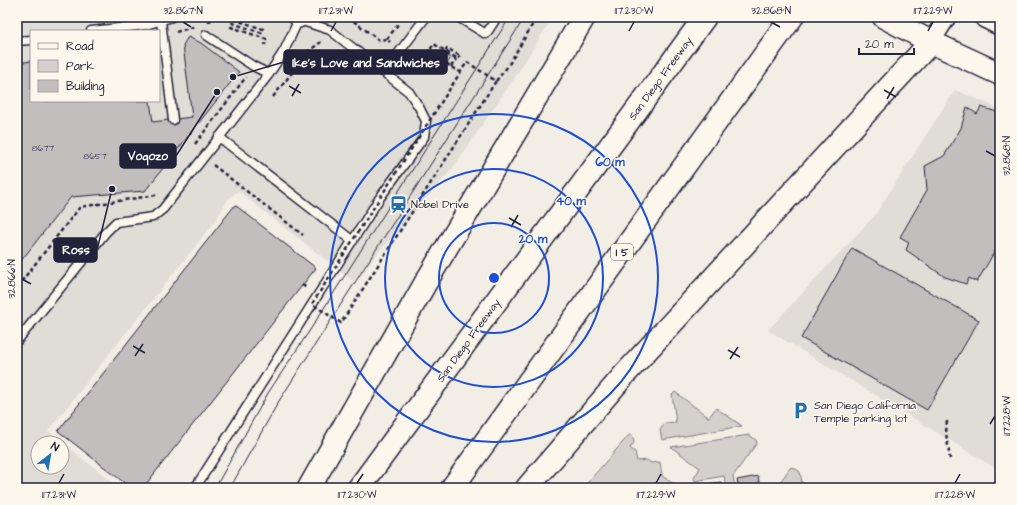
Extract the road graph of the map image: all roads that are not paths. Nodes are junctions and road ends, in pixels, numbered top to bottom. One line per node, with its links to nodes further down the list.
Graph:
1 (426, 17): 18 (lane)
2 (458, 17): 3 (lane)
3 (497, 17)
4 (584, 17): 26 (main road)
5 (705, 17): 27 (main road, San Diego Freeway)
6 (792, 17): 28 (main road, I 5)
7 (884, 17): 17 (main road)
8 (946, 17): 17 (street)
9 (986, 17): 12 (main road)
10 (167, 18): 13 (lane); 21 (lane)
11 (298, 18): 18 (lane); 19 (lane)
12 (1000, 24)
13 (102, 30)
14 (206, 35): 19 (lane)
15 (30, 40): 16 (lane)
16 (17, 42)
17 (931, 42): 20 (main road); 29 (main road)
18 (384, 72): 23 (lane)
19 (269, 74): 22 (lane)
20 (1000, 74)
21 (173, 120)
22 (219, 137): 23 (lane); 24 (lane)
23 (353, 241): 25 (lane)
24 (17, 341)
25 (195, 488)
26 (309, 488)
27 (359, 488)
28 (452, 488)
29 (527, 488)

